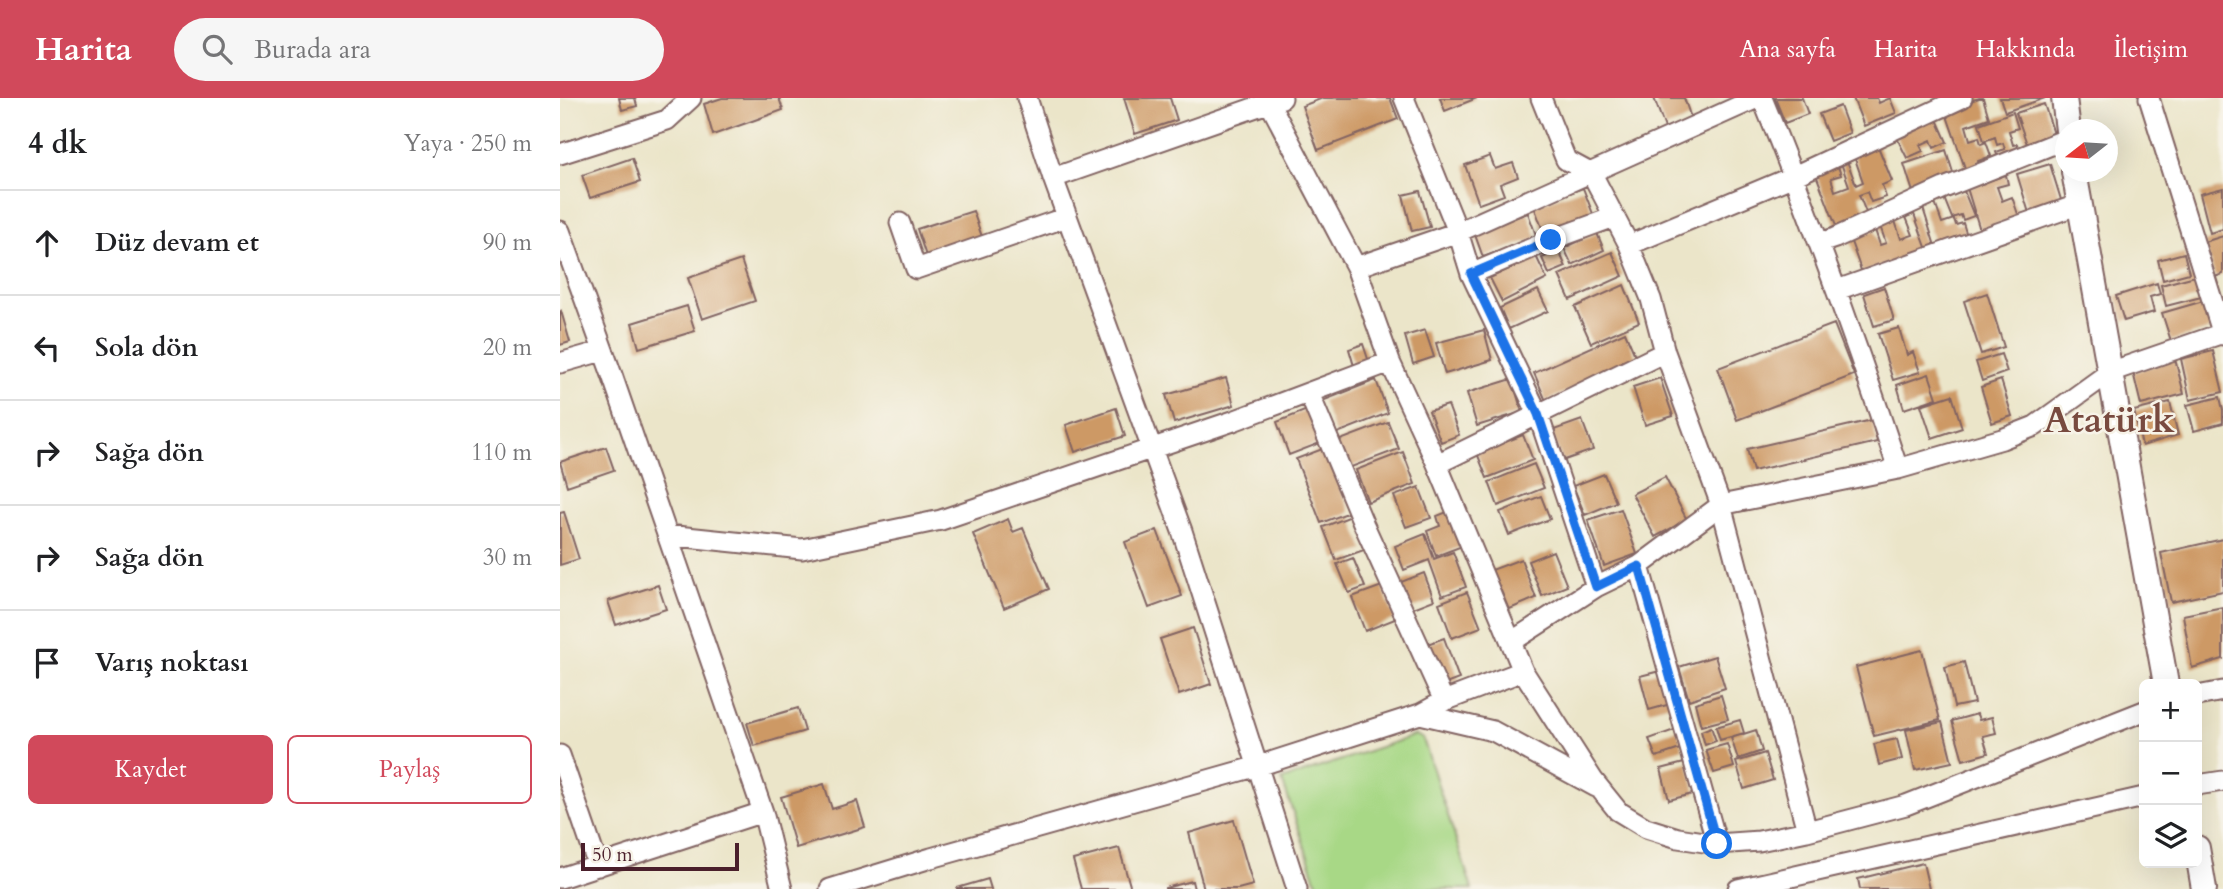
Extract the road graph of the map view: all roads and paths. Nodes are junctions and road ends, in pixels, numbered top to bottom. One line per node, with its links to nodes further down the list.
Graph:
1 (691, 98): 12 (street)
2 (1027, 98): 15 (street)
3 (1404, 98): 22 (street)
4 (1541, 98): 13 (street)
5 (1760, 98): 13 (street); 14 (street)
6 (1962, 98): 14 (street)
7 (2064, 98): 10 (street)
8 (2149, 98): 28 (street)
9 (1276, 100): 15 (street); 25 (street)
10 (2067, 119)
11 (2055, 143): 23 (street)
12 (560, 154)
13 (1592, 174): 19 (street); 22 (street)
14 (1794, 176): 23 (street); 24 (street)
15 (1053, 178): 18 (street)
16 (2076, 182): 17 (street)
17 (2080, 204): 27 (street); 33 (street)
18 (1067, 217): 20 (street); 36 (street)
19 (1614, 217): 24 (street); 26 (street)
20 (900, 223)
21 (560, 230): 29 (street)
22 (1458, 232): 25 (street); 26 (street)
23 (1820, 243): 27 (street)
24 (1629, 245): 30 (street)
25 (1356, 267): 31 (street)
26 (1471, 274): 35 (street)
27 (1837, 290): 38 (street)
28 (2223, 334): 33 (street)
29 (602, 351): 32 (street); 40 (street)
30 (1665, 352): 35 (street); 39 (street)
31 (1391, 362): 34 (street); 37 (street)
32 (560, 363)
33 (2110, 372): 38 (street); 45 (street)
34 (1309, 393): 36 (street); 48 (street)
35 (1538, 414): 37 (street); 42 (street)
36 (1152, 448): 40 (street); 52 (street)
37 (1437, 464): 43 (street)
38 (1898, 469): 39 (street)
39 (1721, 505): 41 (street); 58 (street)
40 (667, 535): 57 (street)
41 (1639, 566): 42 (street); 59 (street)
42 (1596, 587): 43 (street)
43 (1511, 642): 44 (street)
44 (1523, 671): 48 (street); 55 (street)
45 (2165, 679)
46 (2223, 691): 47 (street)
47 (2202, 695)
48 (1444, 701): 50 (street)
49 (2139, 713): 58 (street)
50 (1420, 714): 52 (street); 55 (street)
51 (560, 755): 60 (street)
52 (1258, 766): 64 (street); 65 (street)
53 (2223, 781): 54 (street)
54 (2202, 784)
55 (1601, 790): 59 (street)
56 (2139, 798): 66 (street)
57 (763, 812): 60 (street); 63 (street)
58 (1807, 831): 59 (street)
59 (1717, 844)
60 (598, 866): 62 (street)
61 (2200, 868): 67 (street)
62 (560, 878)
63 (782, 889)
64 (830, 889)
65 (1297, 889)
66 (1738, 889)
67 (2204, 889)

